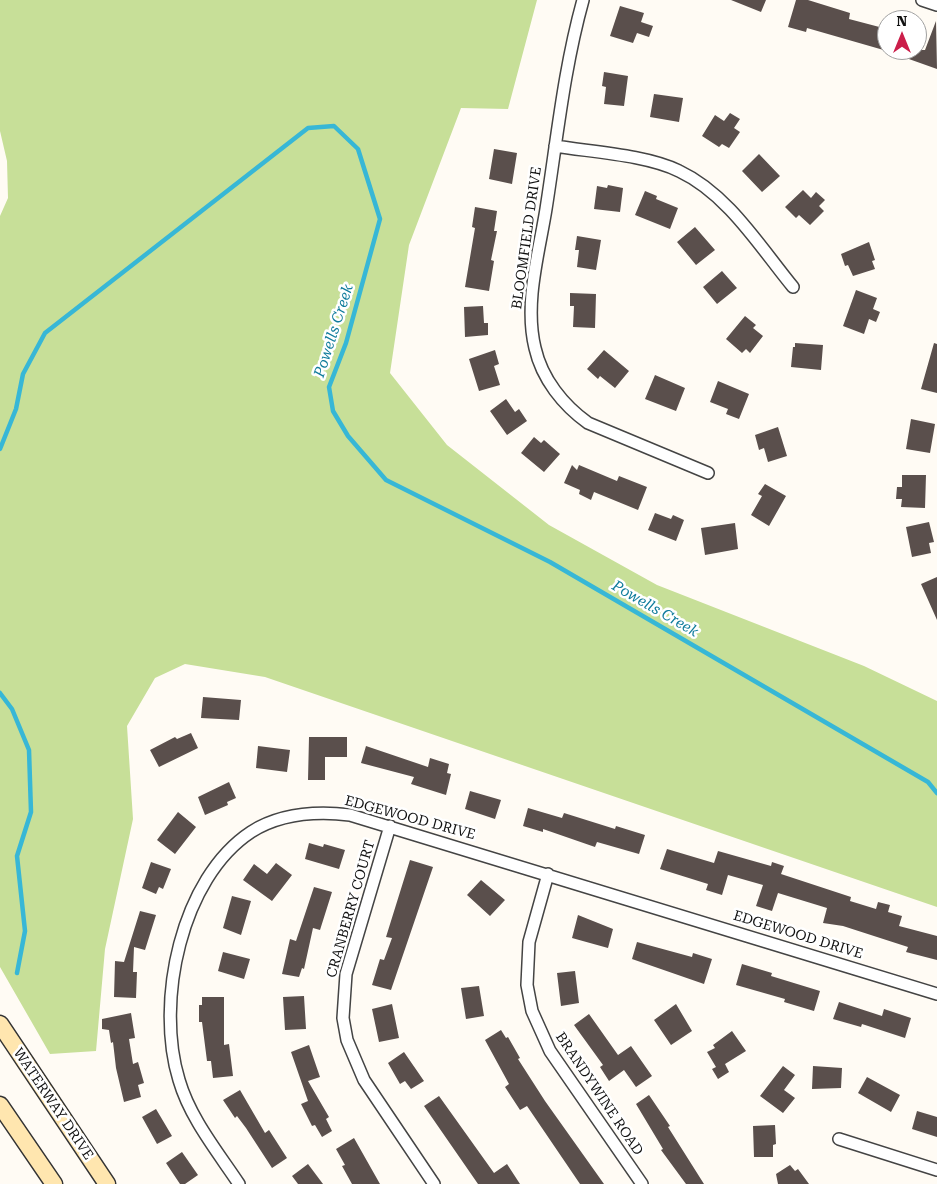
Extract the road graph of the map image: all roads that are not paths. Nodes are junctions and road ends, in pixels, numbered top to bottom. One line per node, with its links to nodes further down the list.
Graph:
1 (582, 0): 4 (street, BLOOMFIELD DRIVE)
2 (922, 0): 3 (street)
3 (937, 5)
4 (556, 146): 5 (street); 6 (street, BLOOMFIELD DRIVE)
5 (793, 287)
6 (708, 473)
7 (390, 826): 8 (street, EDGEWOOD DRIVE); 16 (street, EDGEWOOD DRIVE); 17 (street, CRANBERRY COURT)
8 (548, 874): 9 (street, EDGEWOOD DRIVE); 18 (street, BRANDYWINE ROAD)
9 (937, 994)
10 (0, 1024): 15 (main road, WATERWAY DRIVE)
11 (0, 1105): 14 (main road)
12 (839, 1139): 13 (street)
13 (937, 1170)
14 (54, 1184)
15 (107, 1184)
16 (239, 1184)
17 (434, 1184)
18 (642, 1184)

